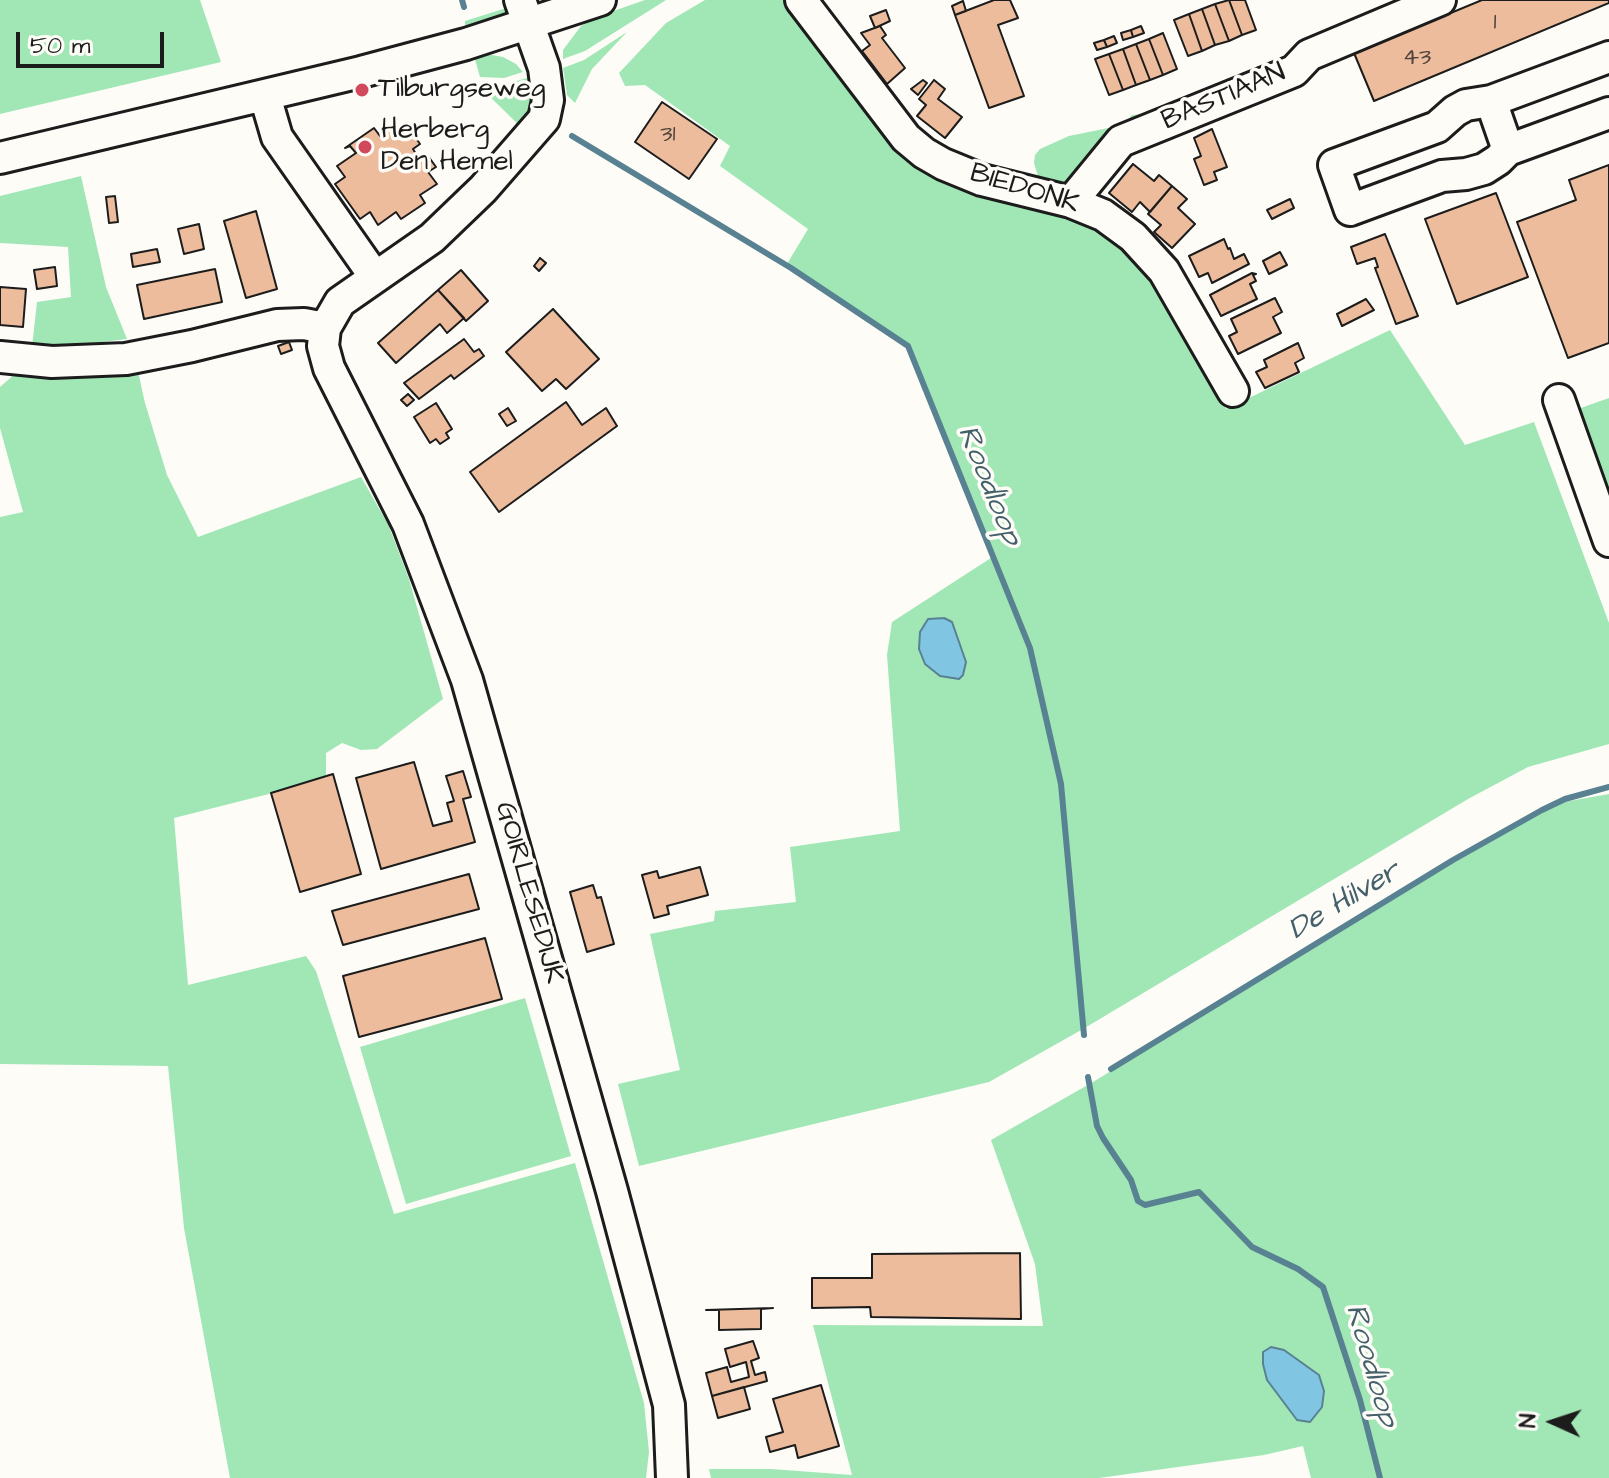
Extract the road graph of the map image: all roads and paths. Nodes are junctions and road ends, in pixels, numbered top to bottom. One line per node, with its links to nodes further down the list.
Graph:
1 (600, 0): 4 (street)
2 (801, 0): 11 (street, BIEDONK)
3 (1440, 0): 11 (street, BASTIAAN)
4 (524, 12): 6 (street); 12 (street)
5 (1609, 57): 7 (street)
6 (265, 96): 10 (street); 12 (street)
7 (1491, 101): 9 (street); 9 (street)
8 (1609, 113): 9 (street)
9 (1508, 150)
10 (0, 158)
11 (1071, 202): 15 (street, BIEDONK)
12 (375, 277): 13 (street)
13 (325, 328): 14 (street); 18 (street, GOIRLESEDIJK)
14 (0, 357)
15 (1233, 391)
16 (1559, 400): 17 (street)
17 (1609, 541)
18 (672, 1478)

